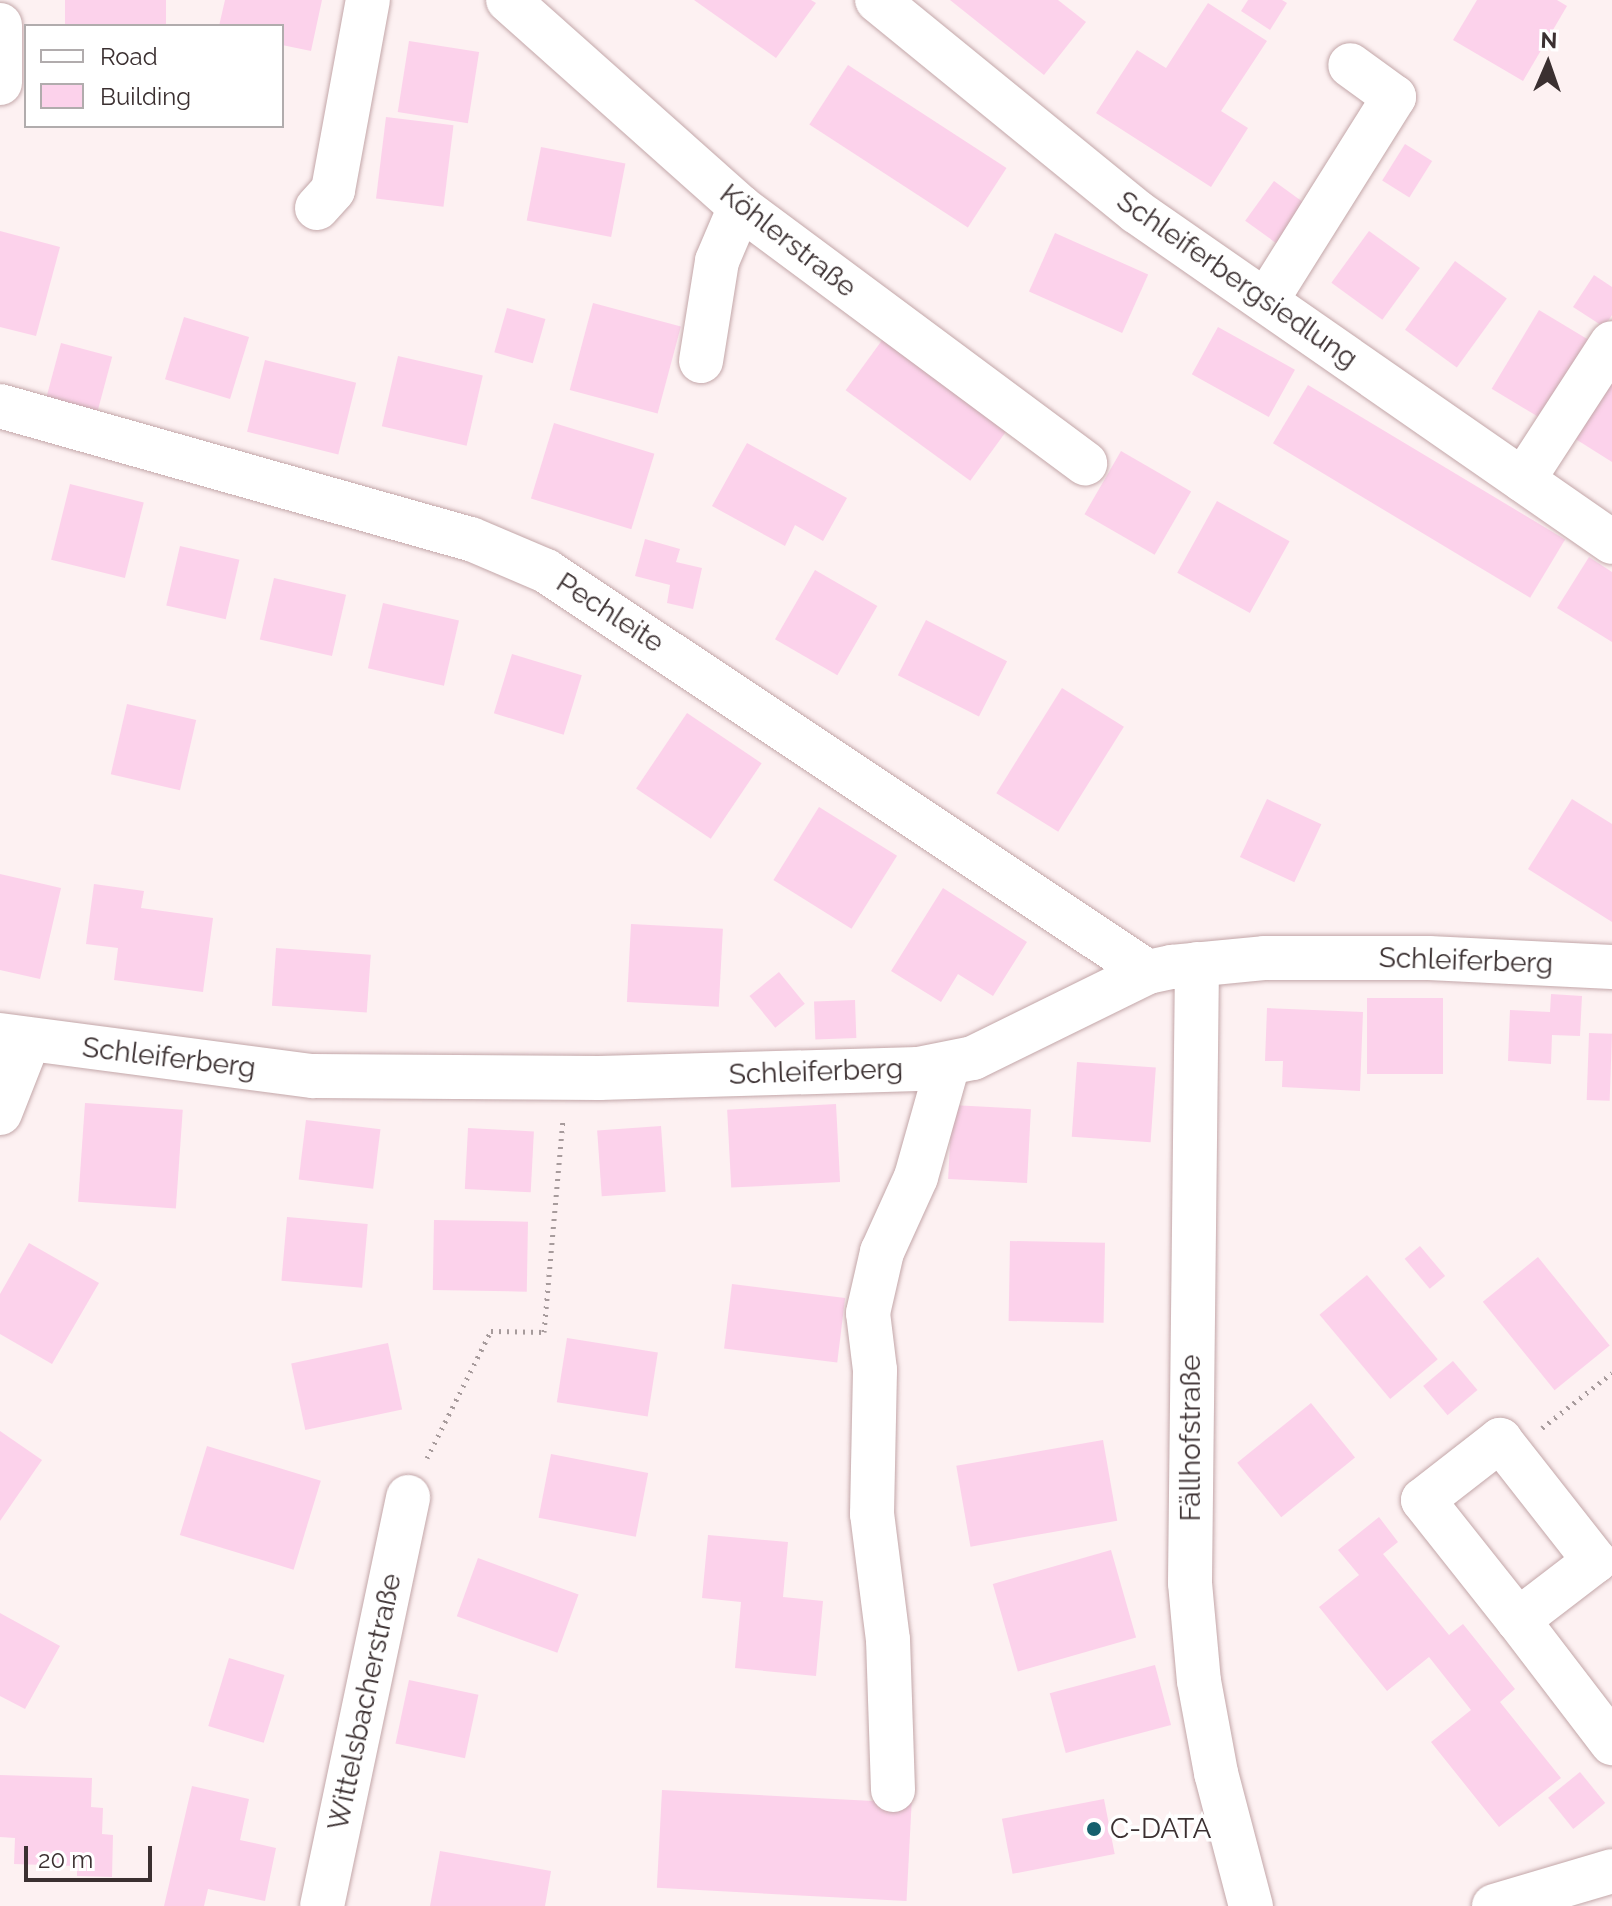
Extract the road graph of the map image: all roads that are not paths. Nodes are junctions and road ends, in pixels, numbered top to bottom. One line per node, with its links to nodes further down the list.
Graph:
1 (368, 0): 8 (street)
2 (508, 0): 7 (street, Köhlerstraße)
3 (877, 0): 9 (street, Schleiferbergsiedlung)
4 (0, 25): 6 (street)
5 (1350, 65): 9 (street)
6 (0, 83)
7 (740, 207): 11 (street); 13 (street, Köhlerstraße)
8 (317, 208)
9 (1266, 301): 14 (street, Schleiferbergsiedlung)
10 (1612, 343): 14 (street)
11 (701, 361)
12 (0, 406): 18 (street, Pechleite)
13 (1085, 463)
14 (1523, 480): 15 (street, Schleiferbergsiedlung)
15 (1612, 542)
16 (1197, 964): 17 (street, Schleiferberg); 18 (street, Schleiferberg); 28 (street, Fällhofstraße)
17 (1612, 967)
18 (1148, 972): 20 (street, Schleiferberg)
19 (14, 1038): 20 (street, Schleiferberg); 21 (street)
20 (948, 1064): 25 (street)
21 (0, 1113)
22 (408, 1497): 27 (street, Wittelsbacherstraße)
23 (1518, 1620): 23 (street); 24 (street)
24 (1612, 1743)
25 (893, 1790)
26 (1612, 1871): 29 (street)
27 (322, 1906)
28 (1251, 1906)
29 (1494, 1906)

